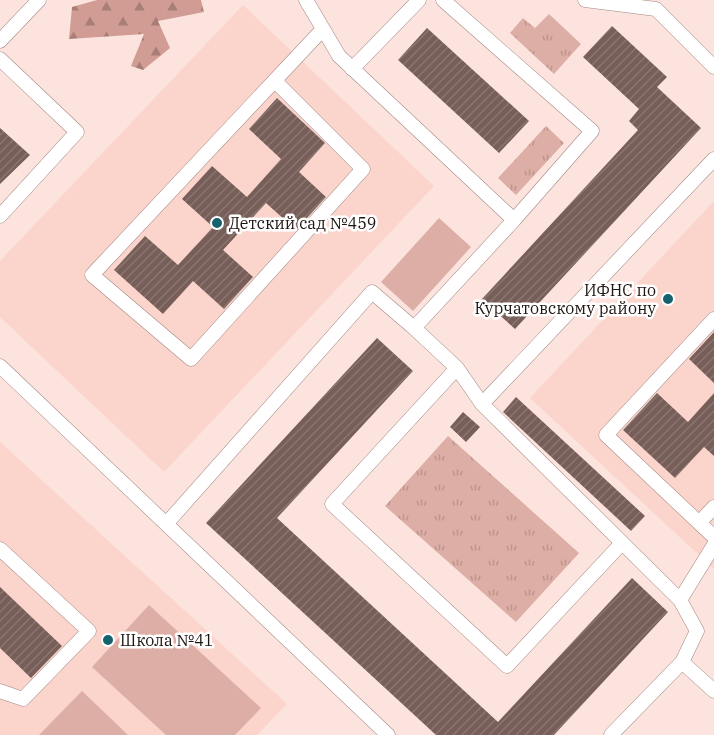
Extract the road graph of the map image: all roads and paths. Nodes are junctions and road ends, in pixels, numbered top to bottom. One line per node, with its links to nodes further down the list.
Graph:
1 (39, 0): 7 (lane)
2 (419, 0): 10 (lane)
3 (443, 0): 14 (lane)
4 (585, 0): 9 (lane)
5 (308, 1): 6 (lane)
6 (323, 29): 10 (lane); 11 (lane)
7 (0, 41)
8 (0, 59): 13 (lane)
9 (714, 67)
10 (352, 69): 14 (lane)
11 (275, 81): 11 (lane)
12 (714, 159): 19 (lane)
13 (0, 216)
14 (514, 220): 16 (lane)
15 (714, 319): 22 (lane)
16 (414, 328): 18 (lane); 21 (lane)
17 (0, 366): 21 (lane)
18 (457, 368): 19 (lane); 24 (lane)
19 (482, 404): 24 (lane)
20 (714, 507): 22 (lane)
21 (167, 523): 31 (lane)
22 (699, 523): 23 (lane)
23 (714, 537)
24 (621, 544): 27 (lane)
25 (714, 544): 27 (lane)
26 (0, 549): 29 (lane)
27 (680, 600): 28 (lane)
28 (682, 662): 30 (lane); 32 (lane)
29 (0, 691)
30 (714, 692)
31 (388, 735)
32 (611, 735)

